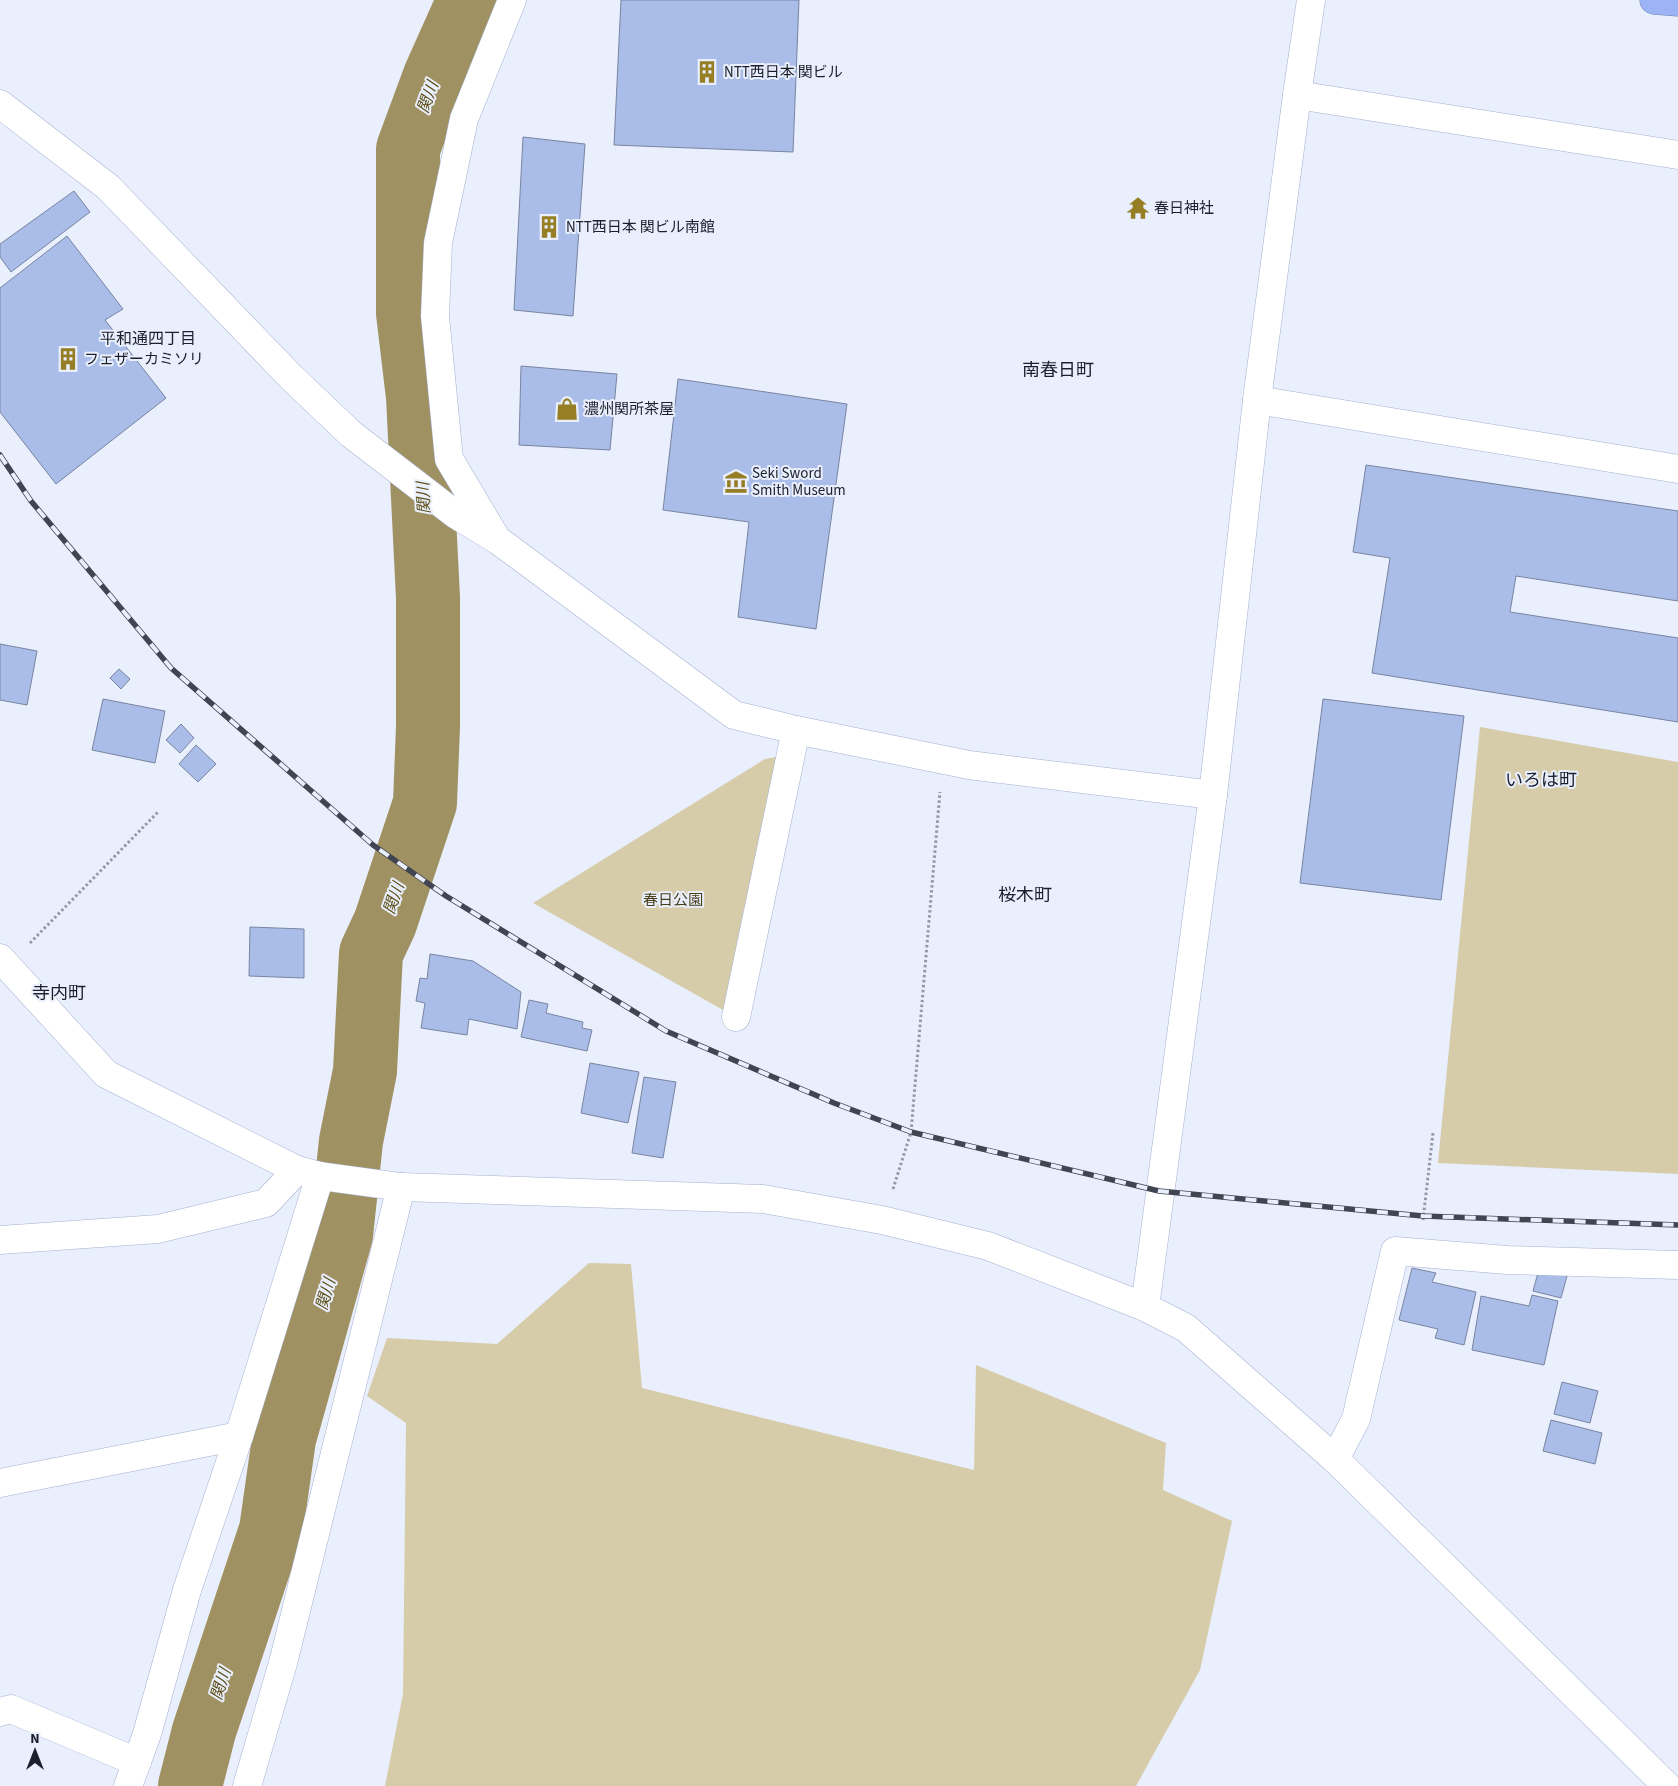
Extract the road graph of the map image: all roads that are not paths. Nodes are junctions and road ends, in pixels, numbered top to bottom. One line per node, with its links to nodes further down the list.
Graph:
1 (512, 0): 10 (street)
2 (1312, 0): 5 (street)
3 (1654, 0): 4 (highway)
4 (1678, 2)
5 (1297, 95): 7 (street); 8 (street)
6 (0, 104): 10 (street)
7 (1678, 155)
8 (1257, 400): 9 (street); 12 (street)
9 (1678, 469)
10 (498, 541): 11 (street)
11 (796, 730): 12 (street); 14 (street)
12 (1213, 795): 19 (street)
13 (3, 962): 15 (street)
14 (736, 1017)
15 (308, 1174): 16 (street); 17 (street); 20 (street)
16 (401, 1186): 19 (street); 25 (street)
17 (0, 1240)
18 (1678, 1265): 21 (street)
19 (1145, 1307): 21 (street)
20 (239, 1436): 22 (street); 24 (street)
21 (1335, 1459): 26 (street)
22 (0, 1483)
23 (0, 1712): 24 (street)
24 (132, 1774)
25 (247, 1786)
26 (1667, 1786)

